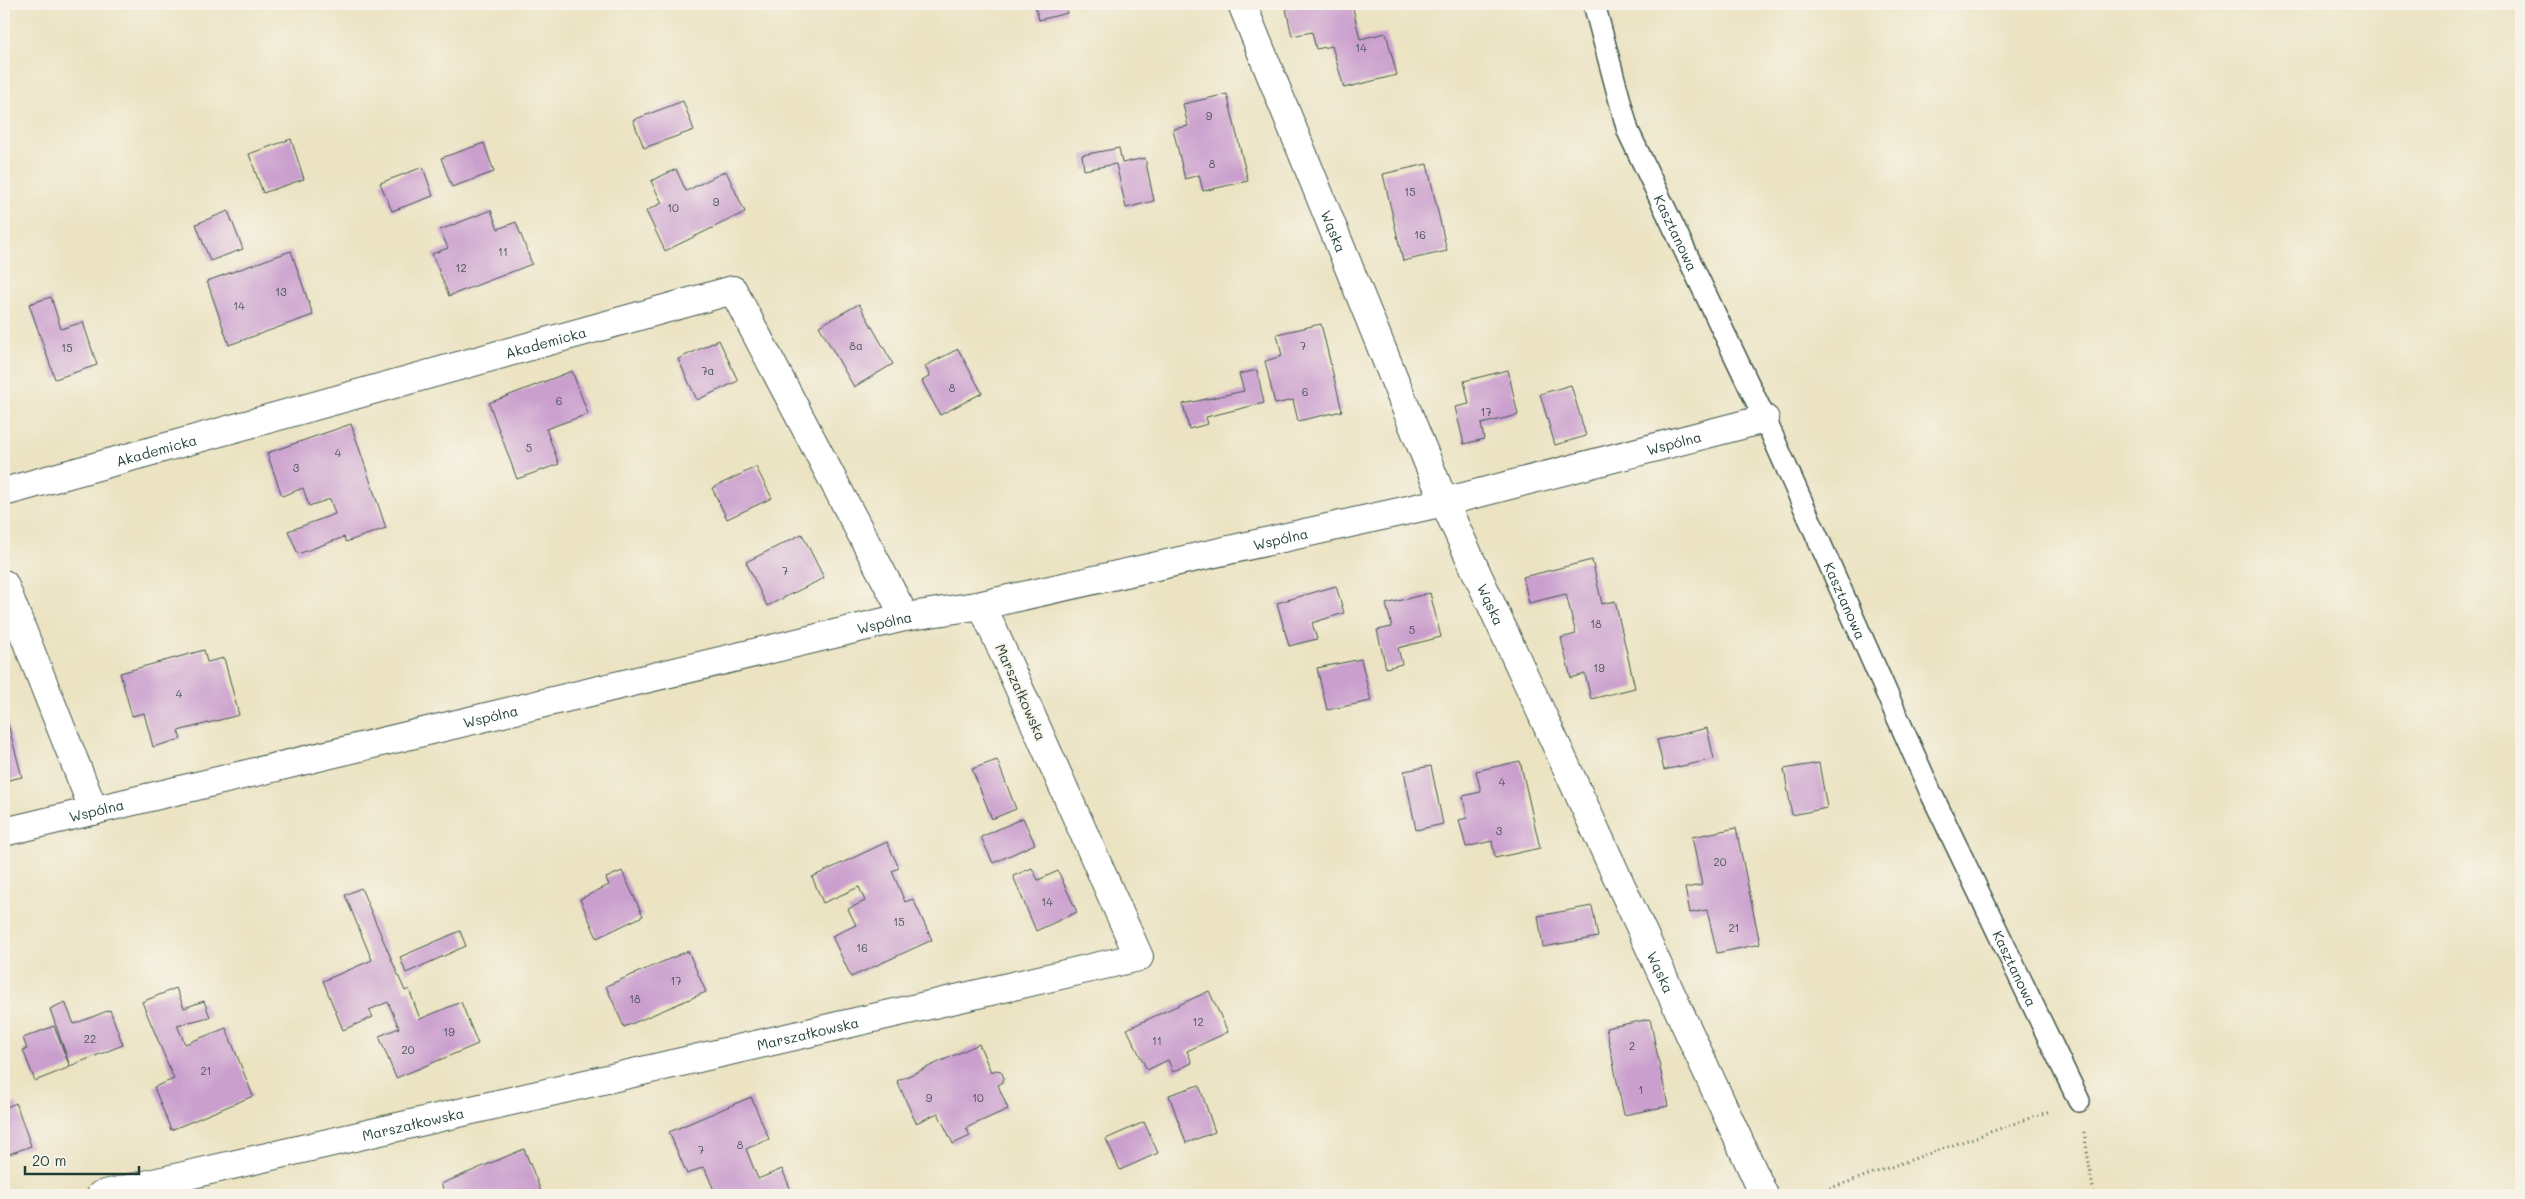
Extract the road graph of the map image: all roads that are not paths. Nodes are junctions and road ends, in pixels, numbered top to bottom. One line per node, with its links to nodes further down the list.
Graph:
1 (1242, 4): 5 (street, Wąska)
2 (1594, 4): 3 (lane, Kasztanowa)
3 (1765, 419): 5 (street, Wspólna); 11 (lane, Kasztanowa)
4 (4, 492): 8 (street, Akademicka)
5 (1444, 502): 7 (street, Wspólna); 13 (street, Wąska)
6 (4, 584): 9 (street)
7 (982, 605): 8 (street, Wspólna); 12 (street, Marszałkowska)
8 (905, 617): 9 (street, Wspólna)
9 (94, 810): 10 (street, Wspólna)
10 (4, 832)
11 (2078, 1101)
12 (101, 1195)
13 (1764, 1195)

